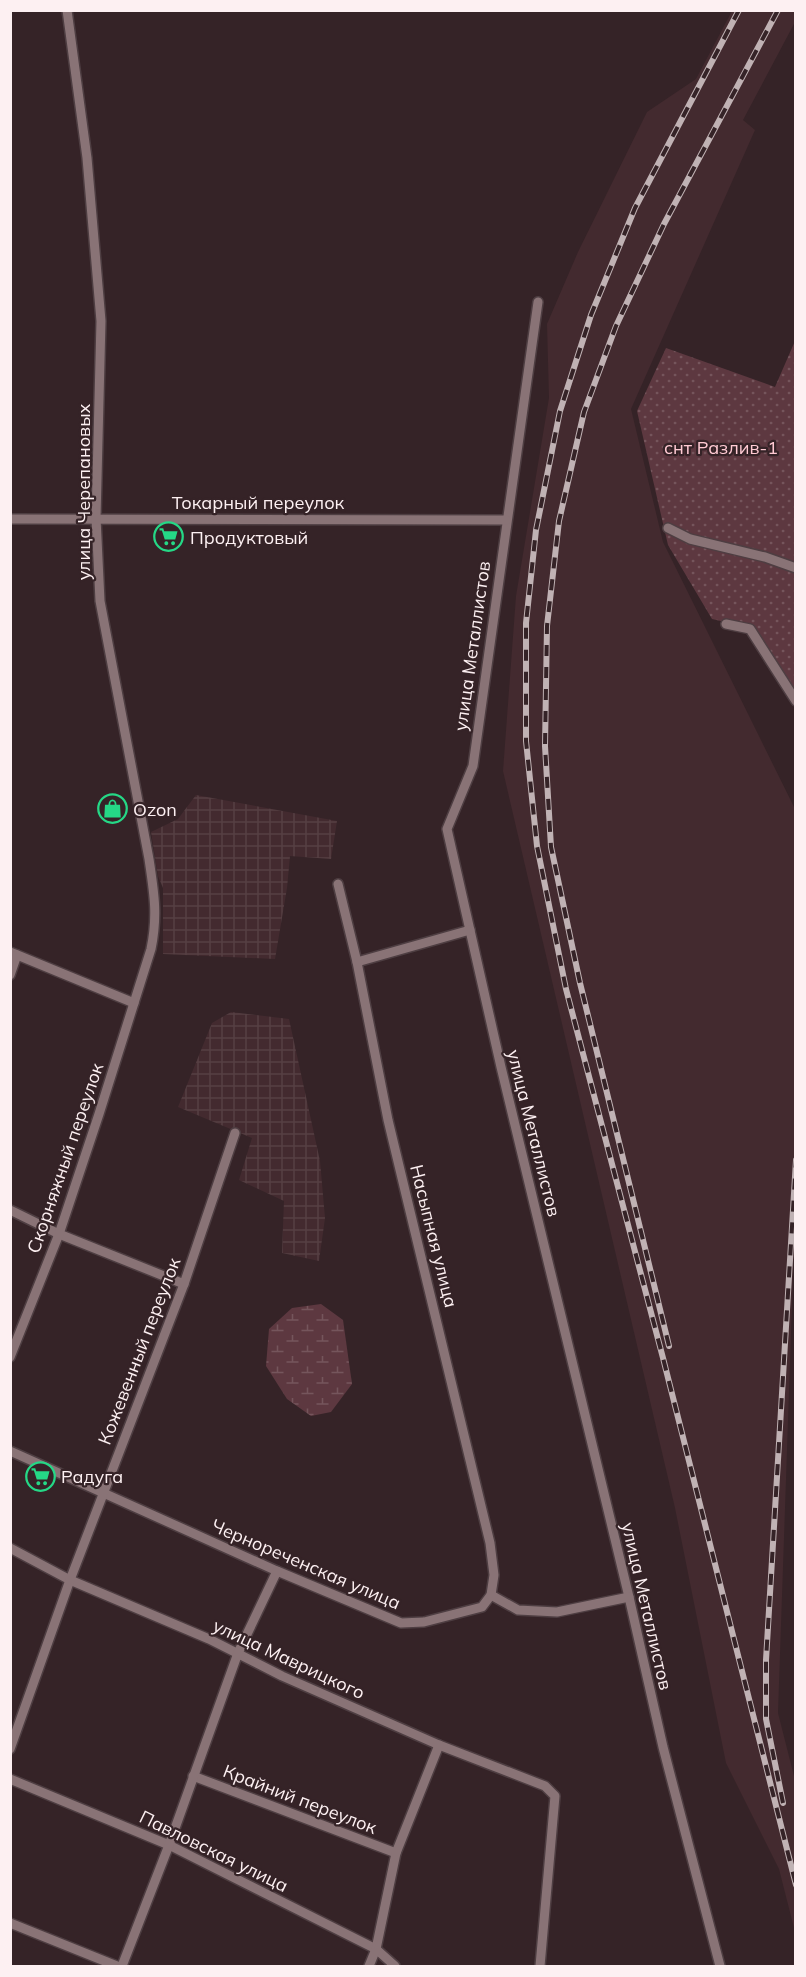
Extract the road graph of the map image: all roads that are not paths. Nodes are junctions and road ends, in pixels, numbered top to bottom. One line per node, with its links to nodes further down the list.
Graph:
1 (67, 10): 3 (street, улица Черепановых)
2 (538, 302): 5 (street, улица Металлистов)
3 (96, 518): 4 (street, Токарный переулок); 5 (street, Токарный переулок); 15 (street, улица Черепановых)
4 (10, 519)
5 (506, 520): 11 (street, улица Металлистов)
6 (668, 528): 7 (street)
7 (795, 568)
8 (726, 624): 9 (street)
9 (795, 701)
10 (338, 884): 13 (street, Насыпная улица)
11 (470, 930): 13 (street); 27 (street, улица Металлистов)
12 (14, 954): 14 (street); 15 (street)
13 (357, 962): 26 (street, Насыпная улица)
14 (10, 975)
15 (134, 1003): 18 (street, Скорняжный переулок)
16 (235, 1133): 19 (street, Кожевенный переулок)
17 (10, 1210): 18 (street)
18 (59, 1233): 19 (street); 20 (street, Скорняжный переулок)
19 (184, 1284): 22 (street, Кожевенный переулок)
20 (10, 1357)
21 (10, 1452): 22 (street, Чернореченская улица)
22 (103, 1493): 24 (street, Чернореченская улица); 25 (street, Кожевенный переулок)
23 (10, 1548): 25 (street, улица Маврицкого)
24 (277, 1571): 26 (street, Чернореченская улица); 28 (street)
25 (70, 1580): 28 (street, улица Маврицкого); 30 (street, Кожевенный переулок)
26 (491, 1595): 27 (street)
27 (629, 1597): 42 (street, улица Металлистов)
28 (238, 1653): 29 (street, улица Маврицкого); 31 (street)
29 (439, 1745): 34 (street); 41 (street, улица Маврицкого)
30 (10, 1749)
31 (193, 1776): 33 (street); 34 (street, Крайний переулок)
32 (10, 1779): 33 (street, Павловская улица)
33 (169, 1845): 36 (street, Павловская улица); 38 (street)
34 (396, 1853): 36 (street)
35 (10, 1923): 37 (street)
36 (376, 1948): 39 (street); 40 (street, Павловская улица)
37 (117, 1966)
38 (122, 1966)
39 (369, 1966)
40 (395, 1966)
41 (540, 1966)
42 (720, 1966)

